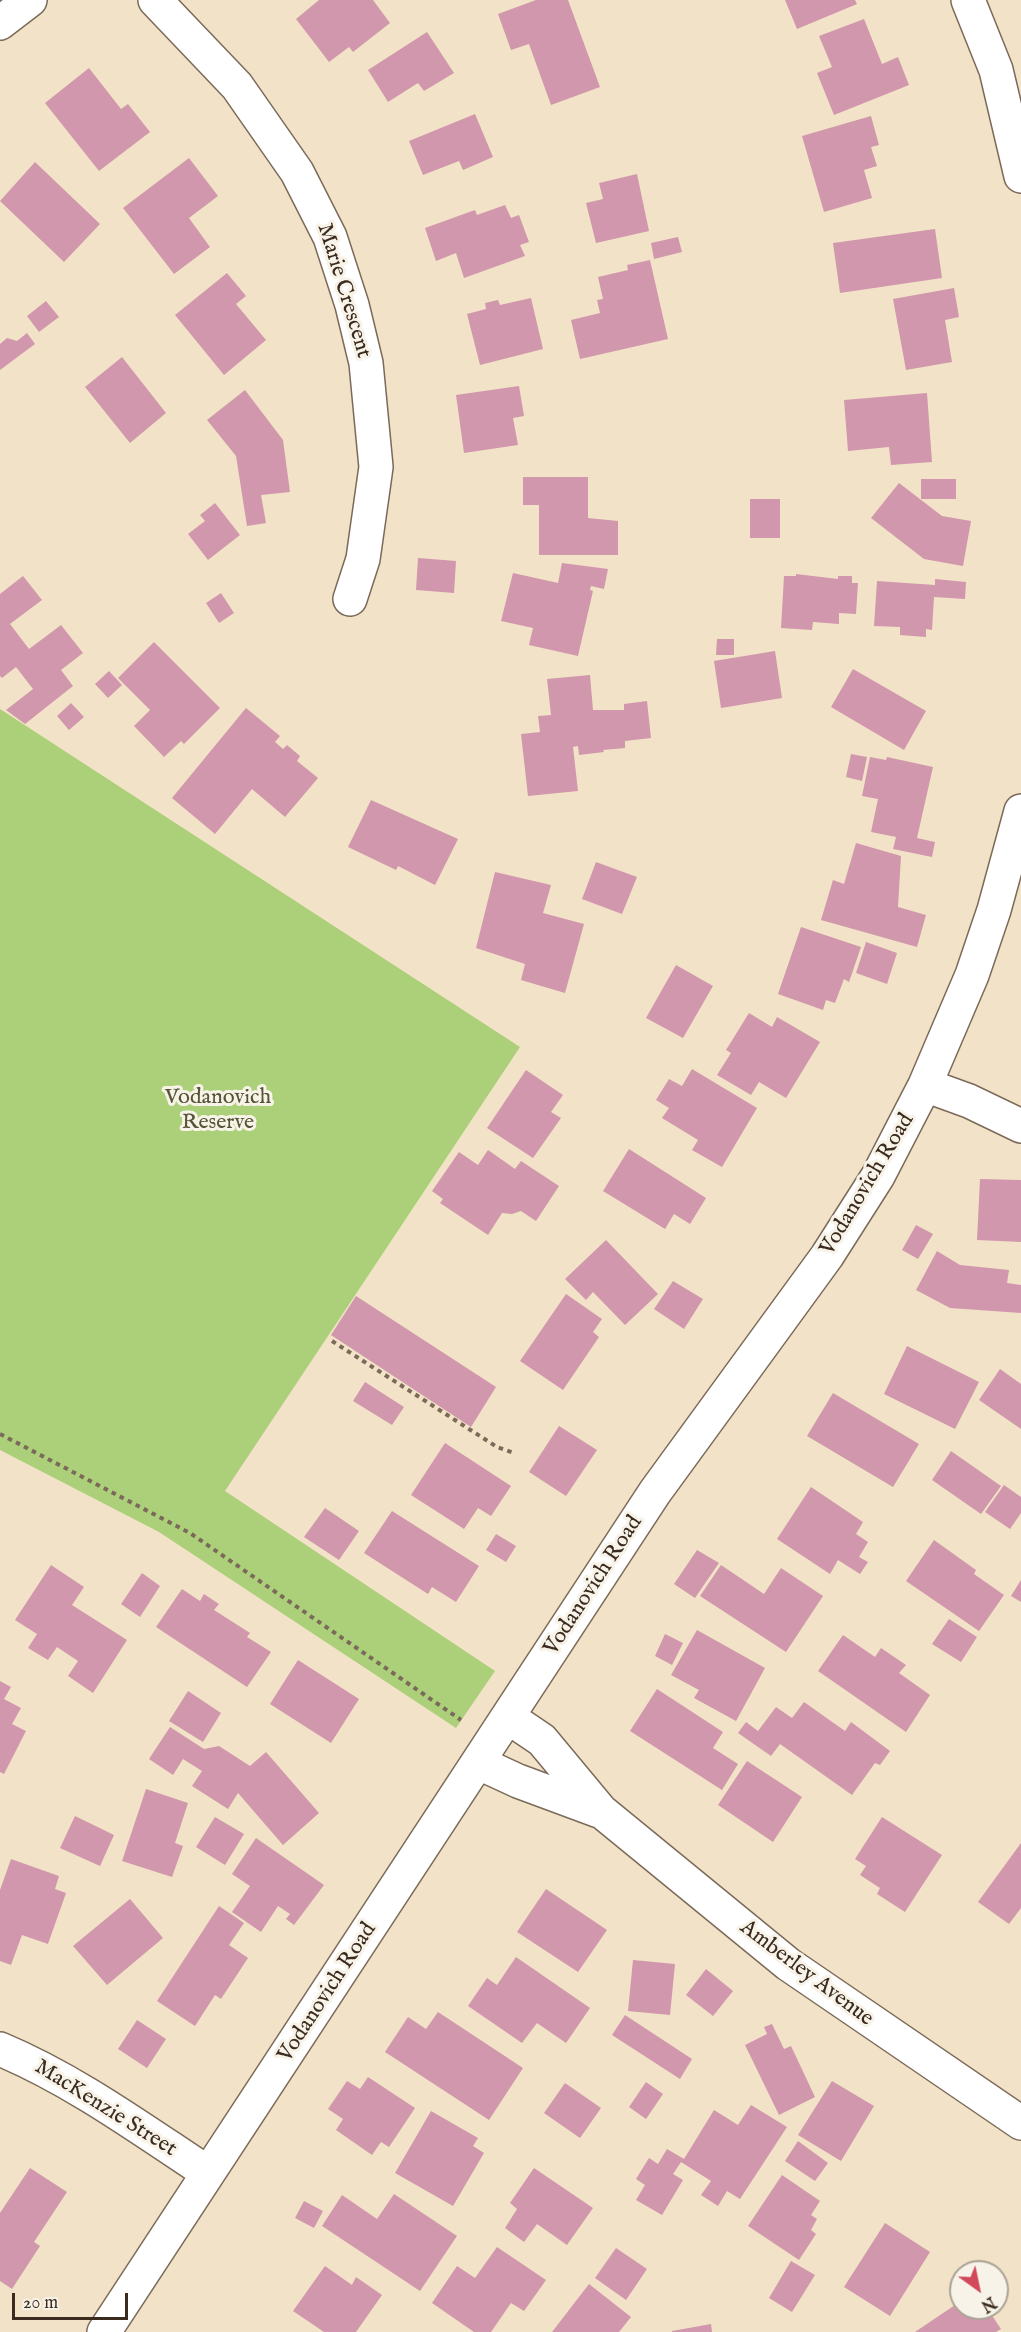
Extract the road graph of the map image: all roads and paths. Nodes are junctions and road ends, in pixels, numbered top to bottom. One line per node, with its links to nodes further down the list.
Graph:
1 (30, 0): 4 (street)
2 (155, 0): 6 (street, Marie Crescent)
3 (968, 0): 5 (street)
4 (0, 23)
5 (1021, 176)
6 (350, 599)
7 (1021, 812): 8 (street, Vodanovich Road)
8 (925, 1085): 9 (street); 13 (street, Vodanovich Road)
9 (1021, 1126)
10 (332, 1341): 12 (path)
11 (0, 1434): 14 (path)
12 (514, 1453)
13 (508, 1717): 15 (street, Vodanovich Road); 16 (street, Amberley Avenue)
14 (469, 1725)
15 (479, 1763): 16 (street, Amberley Avenue); 19 (street, Vodanovich Road)
16 (601, 1811): 18 (street, Amberley Avenue)
17 (0, 2049): 19 (street, MacKenzie Street)
18 (1021, 2123)
19 (208, 2173): 20 (street, Vodanovich Road)
20 (104, 2332)

